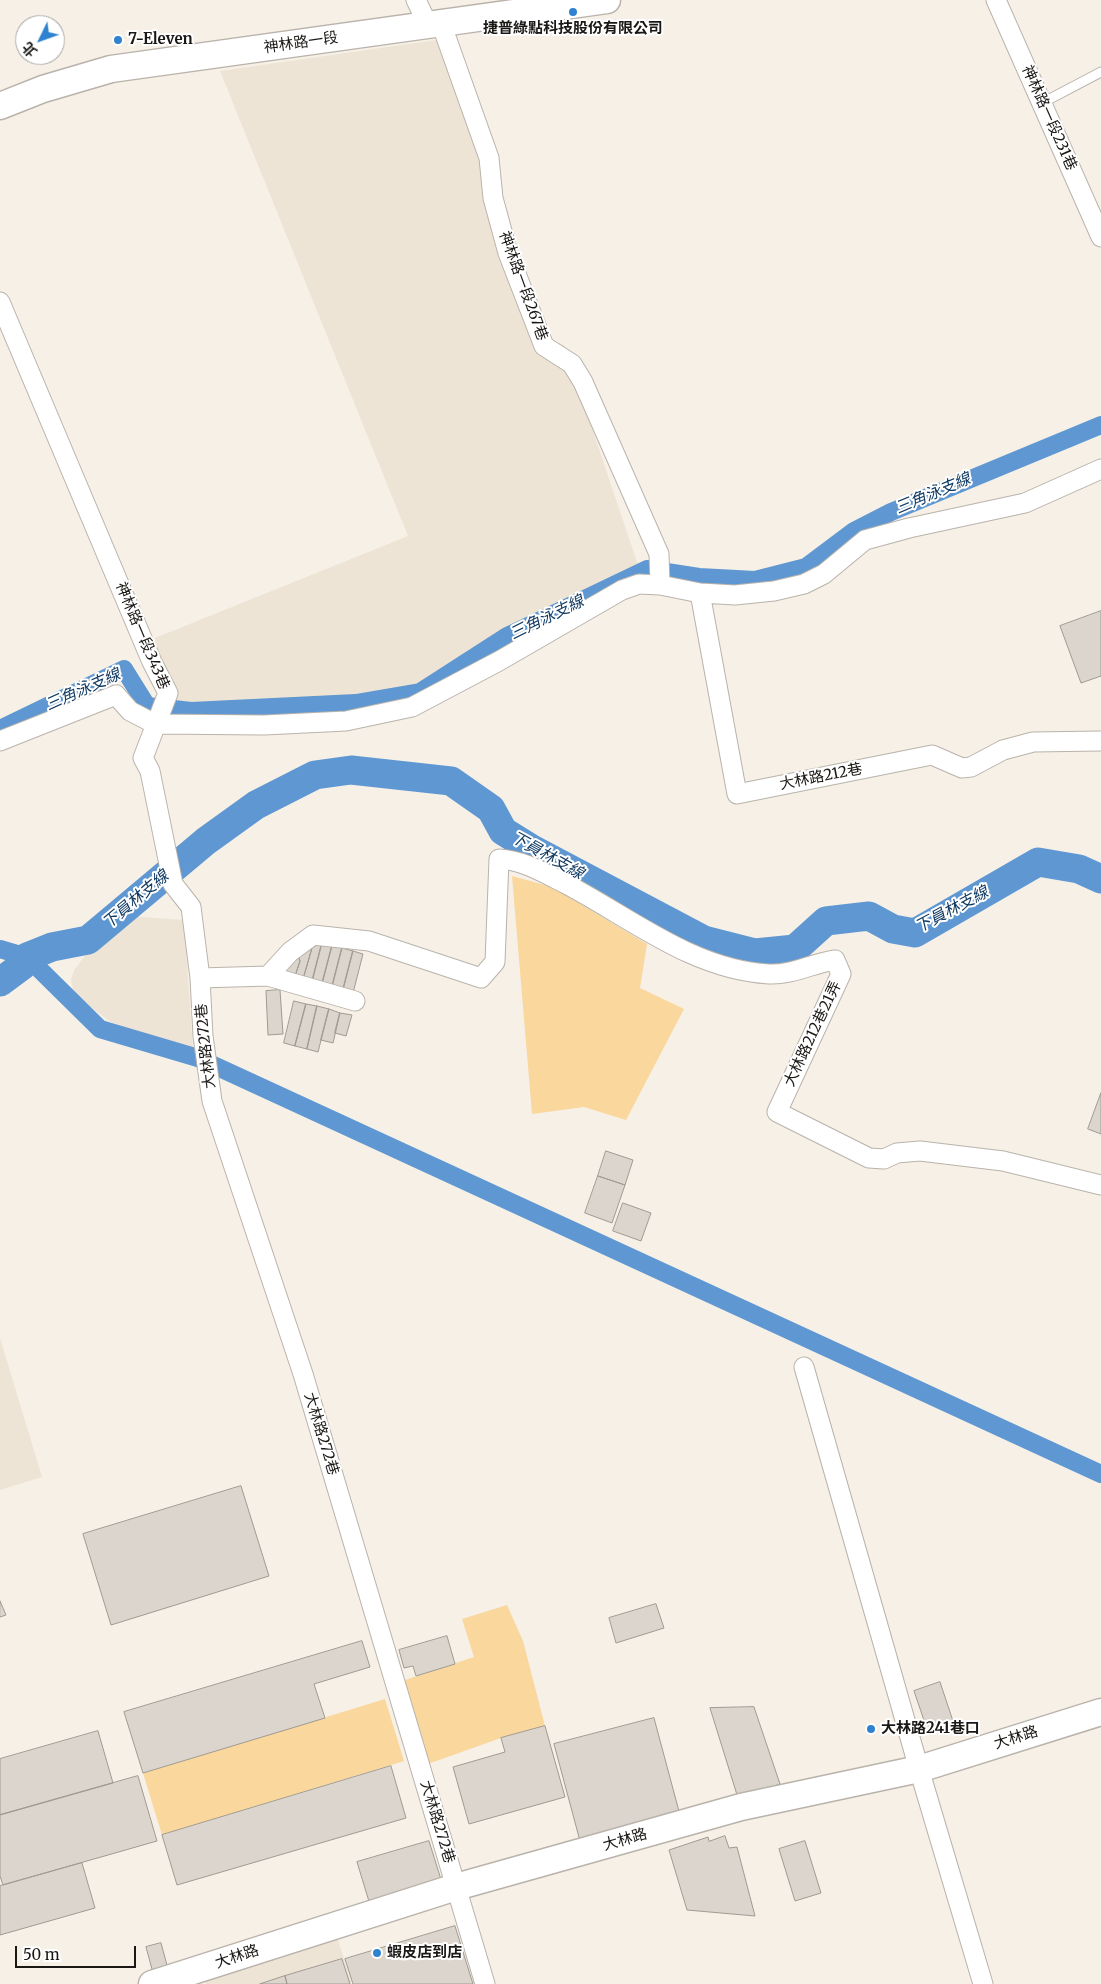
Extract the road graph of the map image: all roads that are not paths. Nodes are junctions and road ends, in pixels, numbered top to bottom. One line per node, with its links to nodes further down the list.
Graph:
1 (416, 0): 4 (street, 神林路一段267巷)
2 (607, 0): 4 (street, 神林路一段)
3 (996, 0): 6 (street, 神林路一段231巷)
4 (434, 24): 7 (street, 神林路一段); 11 (street, 神林路一段267巷)
5 (1101, 72): 6 (lane)
6 (1042, 103): 8 (street, 神林路一段231巷)
7 (0, 106)
8 (1101, 237)
9 (0, 302): 13 (street, 神林路一段343巷)
10 (1101, 470): 12 (street)
11 (660, 585): 12 (street); 13 (street)
12 (700, 593): 15 (street, 大林路212巷)
13 (155, 724): 14 (street); 17 (street, 神林路一段343巷)
14 (0, 741)
15 (1101, 741)
16 (268, 976): 17 (street); 18 (street); 19 (street, 大林路212巷21弄)
17 (200, 978): 23 (street, 大林路272巷)
18 (355, 1001)
19 (1101, 1185)
20 (804, 1367): 22 (street)
21 (1101, 1712): 22 (street, 大林路)
22 (919, 1769): 23 (street, 大林路); 26 (street)
23 (456, 1887): 24 (street, 大林路); 25 (street, 大林路272巷)
24 (152, 1984)
25 (485, 1984)
26 (983, 1984)

